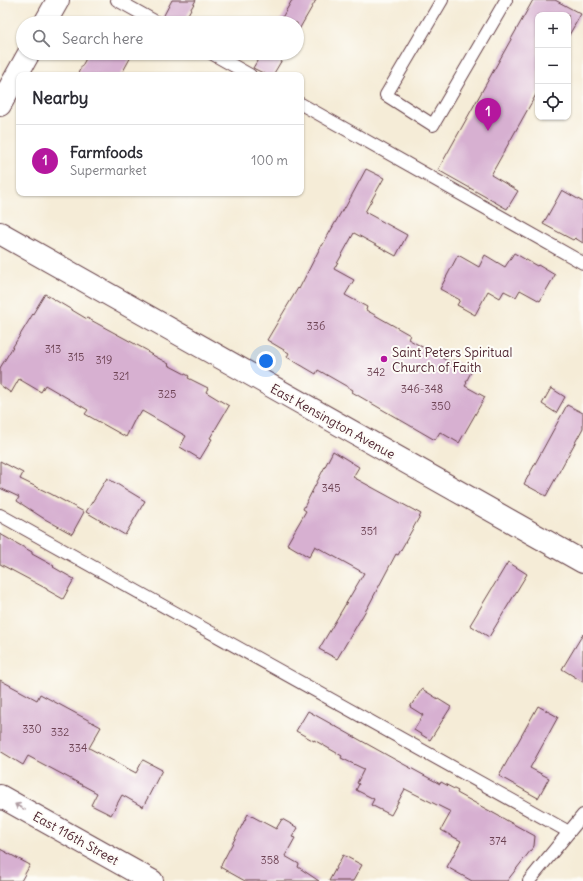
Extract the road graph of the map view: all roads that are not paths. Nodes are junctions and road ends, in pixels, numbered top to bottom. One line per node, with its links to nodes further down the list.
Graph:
1 (58, 0): 5 (street)
2 (117, 0): 6 (lane)
3 (442, 0): 4 (lane)
4 (506, 0)
5 (49, 16)
6 (146, 16)
7 (25, 60): 9 (street)
8 (223, 60): 10 (lane)
9 (18, 72)
10 (245, 72)
11 (16, 76): 12 (street)
12 (0, 105)
13 (304, 106): 15 (lane)
14 (0, 233): 17 (street, East Kensington Avenue)
15 (583, 263)
16 (0, 515): 20 (lane)
17 (583, 562)
18 (0, 796): 21 (street, East 116th Street, one-way to 18)
19 (583, 815): 20 (lane)
20 (569, 832): 22 (lane)
21 (152, 881)
22 (529, 881)

